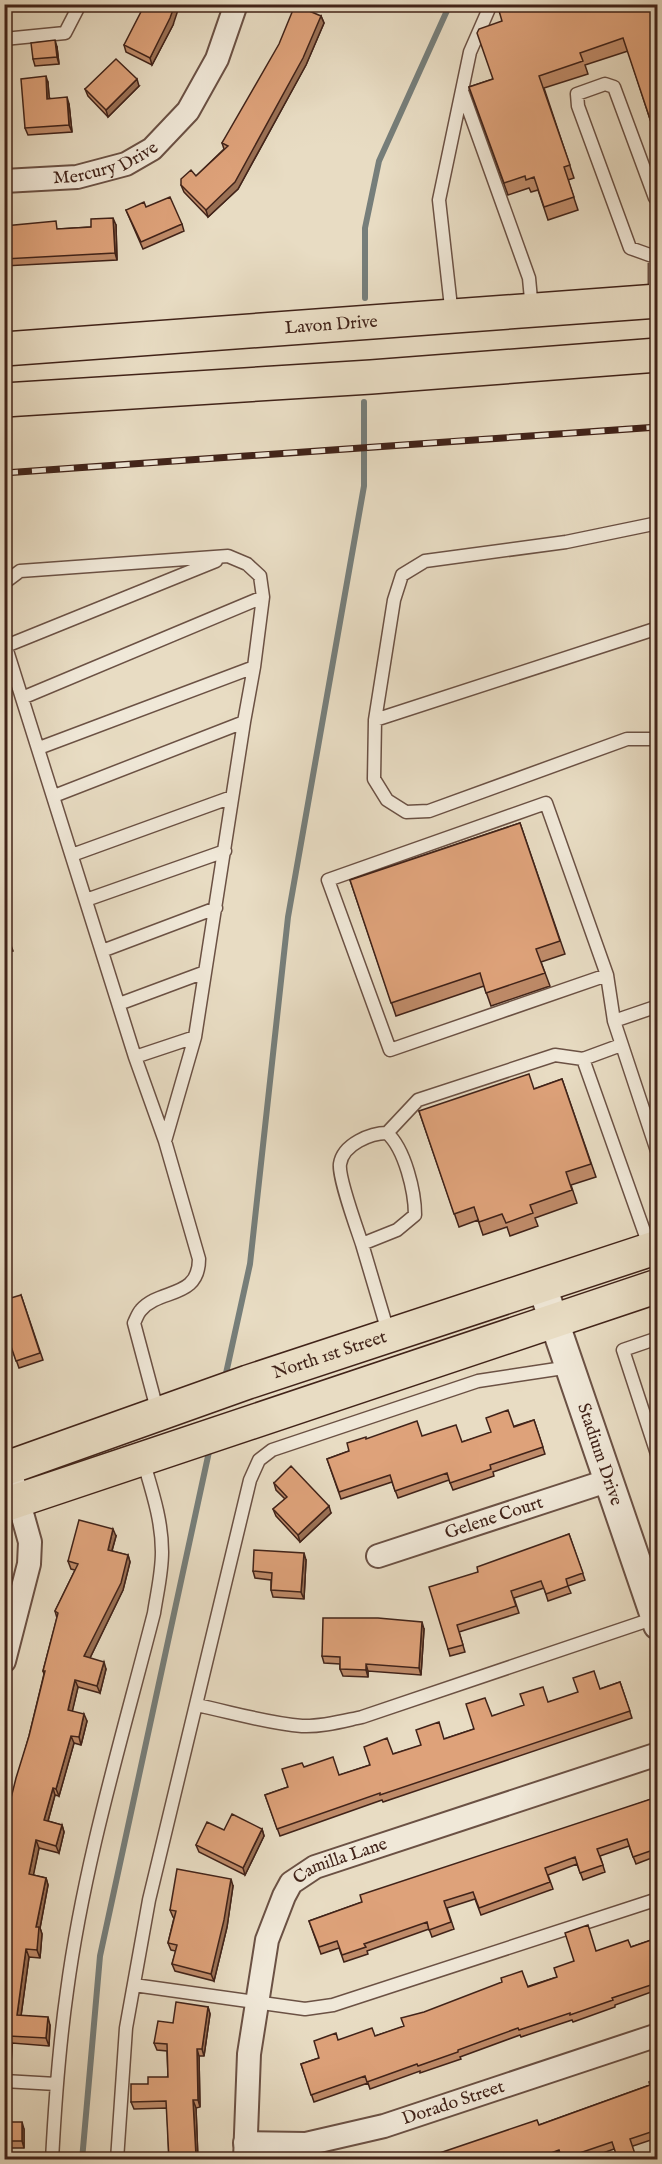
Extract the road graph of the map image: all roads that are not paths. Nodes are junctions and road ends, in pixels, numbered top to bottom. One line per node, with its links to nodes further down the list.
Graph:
1 (80, 4): 4 (lane)
2 (236, 4): 6 (street, Mercury Drive)
3 (491, 4): 5 (lane)
4 (4, 39)
5 (462, 91): 10 (lane); 11 (lane)
6 (4, 181)
7 (657, 199): 8 (lane)
8 (657, 255): 9 (lane)
9 (656, 302): 10 (main road, Lavon Drive)
10 (532, 311): 11 (main road, Lavon Drive)
11 (452, 316): 12 (main road, Lavon Drive)
12 (4, 349)
13 (657, 355): 14 (main road)
14 (4, 400)
15 (657, 523): 23 (lane)
16 (228, 556): 17 (lane); 18 (lane); 20 (lane)
17 (4, 583)
18 (263, 597): 21 (lane); 22 (lane)
19 (657, 628): 23 (lane)
20 (5, 644): 22 (lane)
21 (254, 667): 24 (lane); 26 (lane)
22 (22, 698): 26 (lane)
23 (375, 720): 25 (lane)
24 (244, 722): 27 (lane); 28 (lane)
25 (657, 739)
26 (39, 748): 27 (lane)
27 (54, 796): 30 (lane)
28 (232, 797): 29 (lane); 30 (lane)
29 (225, 851): 31 (lane); 32 (lane)
30 (72, 855): 31 (lane)
31 (86, 900): 33 (lane)
32 (216, 908): 33 (lane); 34 (lane)
33 (102, 951): 36 (lane)
34 (205, 972): 36 (lane); 39 (lane)
35 (607, 975): 35 (lane); 38 (lane)
36 (119, 1004): 41 (lane)
37 (657, 1006): 38 (lane)
38 (614, 1021): 40 (lane)
39 (195, 1037): 41 (lane); 44 (lane)
40 (621, 1045): 42 (lane); 45 (lane)
41 (135, 1057): 44 (lane)
42 (583, 1059): 43 (lane); 47 (lane)
43 (387, 1133): 46 (lane); 46 (lane)
44 (165, 1141): 54 (lane)
45 (657, 1154)
46 (362, 1244): 51 (lane)
47 (654, 1248): 48 (main road, North 1st Street)
48 (542, 1286): 50 (street, Stadium Drive); 51 (main road, North 1st Street)
49 (657, 1286): 50 (main road)
50 (554, 1320): 53 (street, Stadium Drive); 55 (main road)
51 (389, 1336): 54 (main road, North 1st Street); 55 (main road)
52 (657, 1338): 56 (lane)
53 (570, 1368): 60 (street, Stadium Drive); 65 (lane)
54 (167, 1411): 59 (main road, North 1st Street)
55 (246, 1424): 58 (main road)
56 (655, 1439): 57 (lane)
57 (657, 1457)
58 (143, 1459): 61 (main road); 72 (lane)
59 (6, 1464): 61 (street)
60 (609, 1480): 62 (street, Gelene Court); 63 (street, Stadium Drive)
61 (12, 1503): 64 (street)
62 (378, 1556)
63 (656, 1621): 65 (lane)
64 (4, 1661)
65 (196, 1705): 68 (lane)
66 (657, 1754): 69 (street, Camilla Lane)
67 (657, 1899): 69 (lane)
68 (134, 1985): 69 (lane); 75 (lane)
69 (257, 2003): 73 (street, Camilla Lane)
70 (657, 2035): 73 (street, Dorado Street)
71 (4, 2081): 72 (lane)
72 (56, 2084): 74 (lane)
73 (245, 2151)
74 (52, 2160)
75 (117, 2160)

